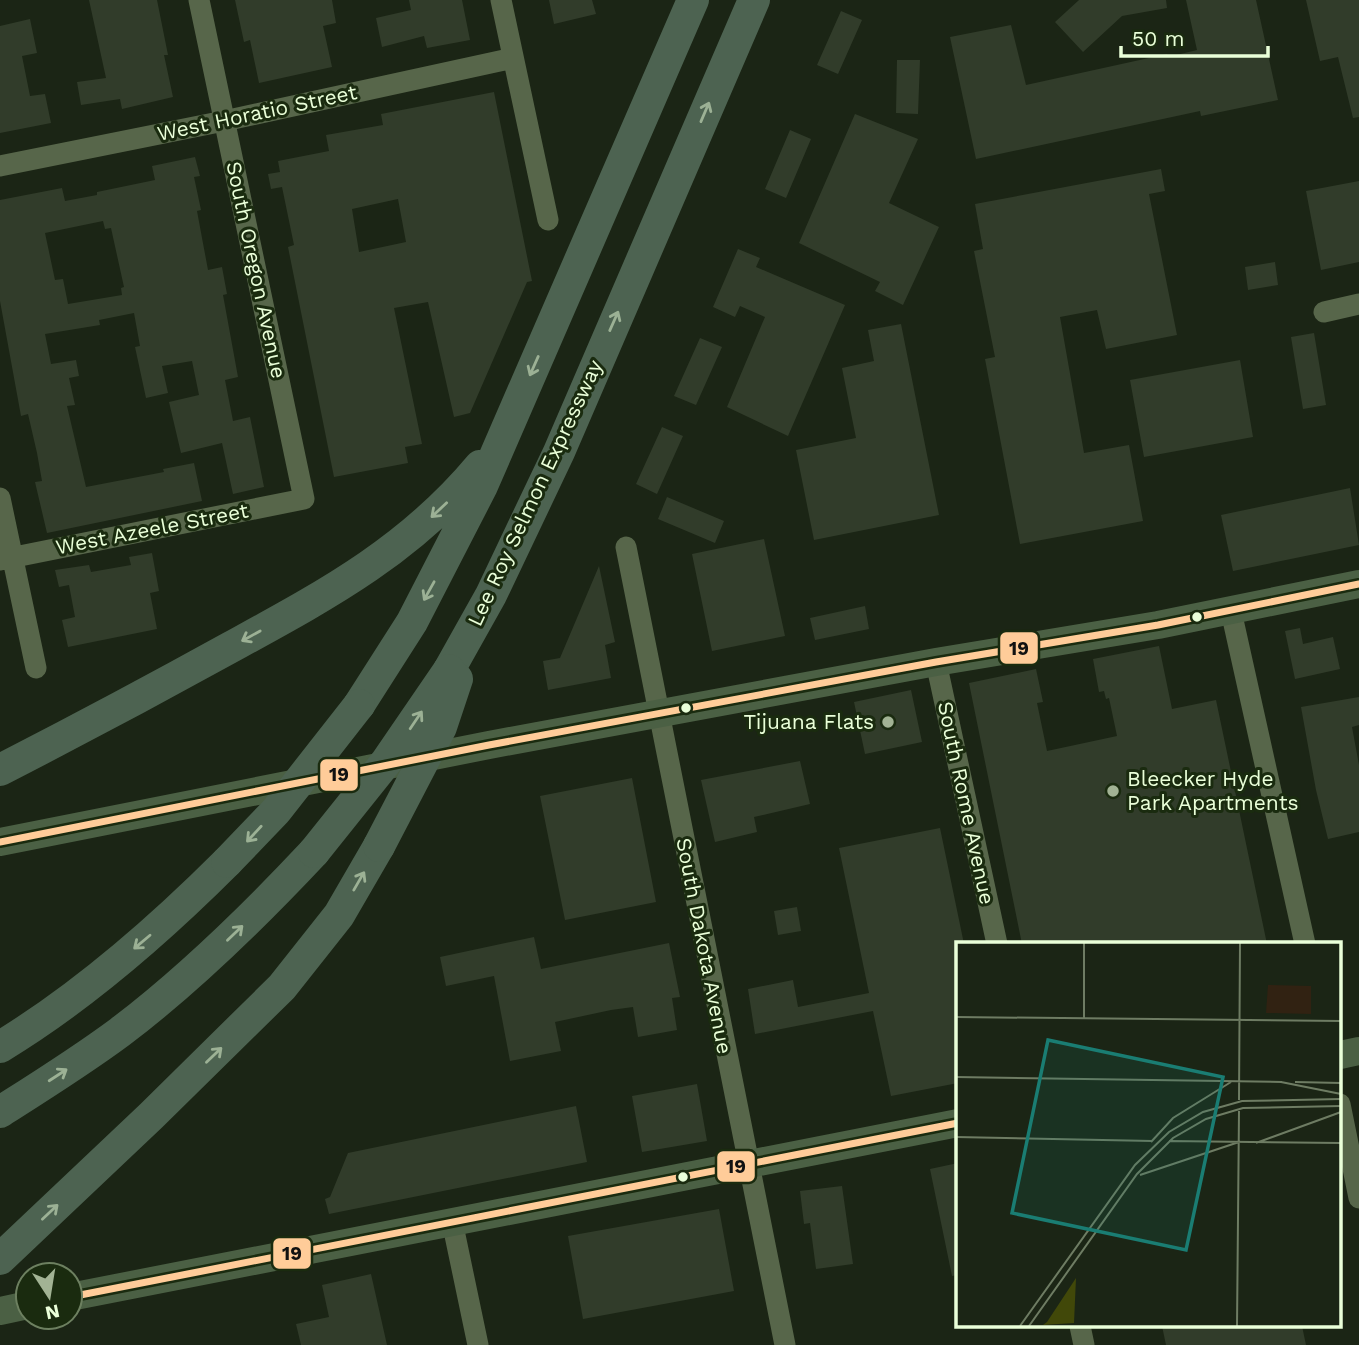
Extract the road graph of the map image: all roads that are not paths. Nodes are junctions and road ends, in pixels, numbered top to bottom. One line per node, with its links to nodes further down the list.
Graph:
1 (199, 0): 6 (street, South Oregon Avenue)
2 (501, 0): 5 (street)
3 (693, 0): 11 (highway, one-way to 11)
4 (754, 0): 18 (highway, Lee Roy Selmon Expressway, one-way to 4)
5 (513, 58): 6 (street, West Horatio Street); 8 (street)
6 (224, 121): 7 (street, West Horatio Street); 13 (street, South Oregon Avenue)
7 (0, 166)
8 (548, 220)
9 (1359, 304): 10 (street)
10 (1324, 312)
11 (501, 441): 22 (highway, one-way to 22); 26 (highway, one-way to 26, bridge)
12 (0, 498): 15 (street)
13 (304, 499): 15 (street, West Azeele Street)
14 (626, 547): 21 (street, South Dakota Avenue)
15 (6, 559): 20 (street)
16 (1359, 584): 17 (main road)
17 (1231, 611): 19 (main road); 25 (street)
18 (458, 660): 27 (highway, Lee Roy Selmon Expressway, one-way to 18, bridge); 33 (highway, one-way to 18, bridge)
19 (936, 662): 21 (main road); 24 (street, South Rome Avenue)
20 (36, 668)
21 (658, 715): 23 (main road); 30 (street, South Dakota Avenue)
22 (0, 770)
23 (0, 842)
24 (997, 942)
25 (1305, 942)
26 (0, 1047)
27 (0, 1112)
28 (1342, 1114): 31 (street)
29 (956, 1123): 30 (main road)
30 (747, 1165): 32 (main road); 36 (street, South Dakota Avenue)
31 (1359, 1198)
32 (453, 1222): 34 (main road); 35 (street)
33 (0, 1259)
34 (84, 1294)
35 (478, 1345)
36 (785, 1345)

